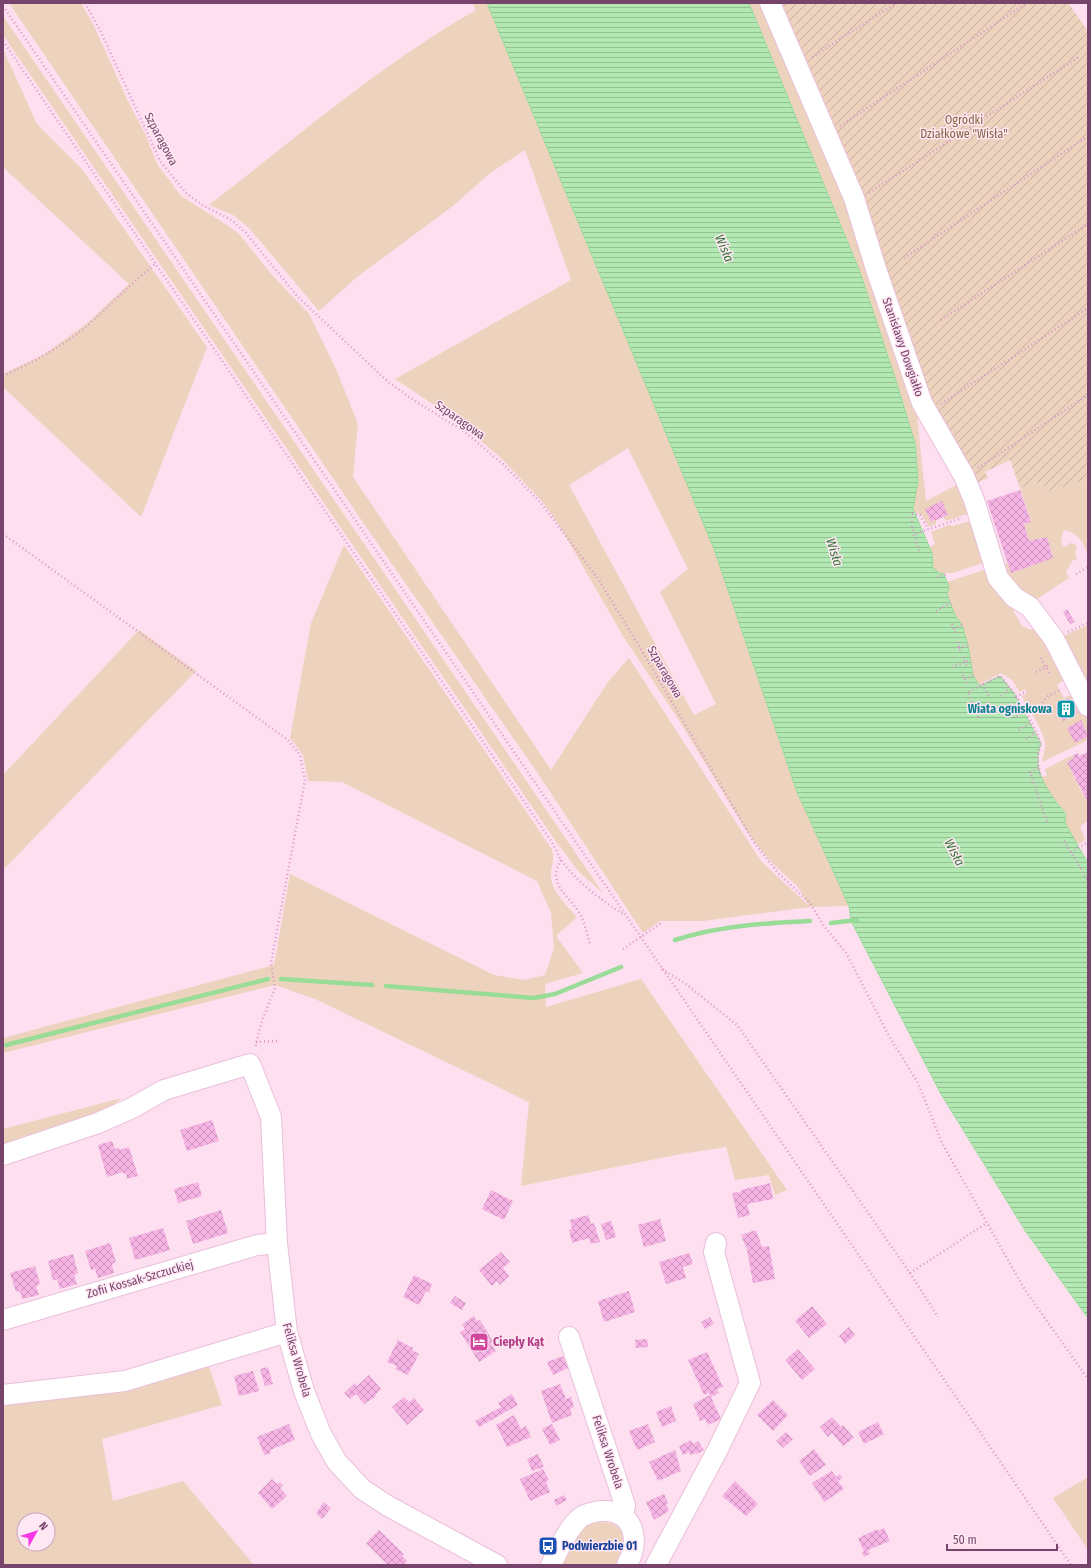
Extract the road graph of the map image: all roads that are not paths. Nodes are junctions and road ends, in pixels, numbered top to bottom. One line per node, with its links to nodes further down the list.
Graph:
1 (770, 3): 2 (street, Stanisławy Dowgiałło)
2 (1088, 706)
3 (3, 1154): 4 (street, Feliksa Wrobela)
4 (278, 1243): 6 (street, Zofii Kossak-Szczuckiej); 7 (street, Feliksa Wrobela)
5 (716, 1243): 14 (street)
6 (3, 1320)
7 (287, 1332): 9 (street); 11 (street, Feliksa Wrobela)
8 (569, 1337): 10 (street, Feliksa Wrobela)
9 (3, 1395)
10 (622, 1516): 12 (street); 13 (street)
11 (497, 1565)
12 (551, 1565)
13 (627, 1565)
14 (656, 1565)

